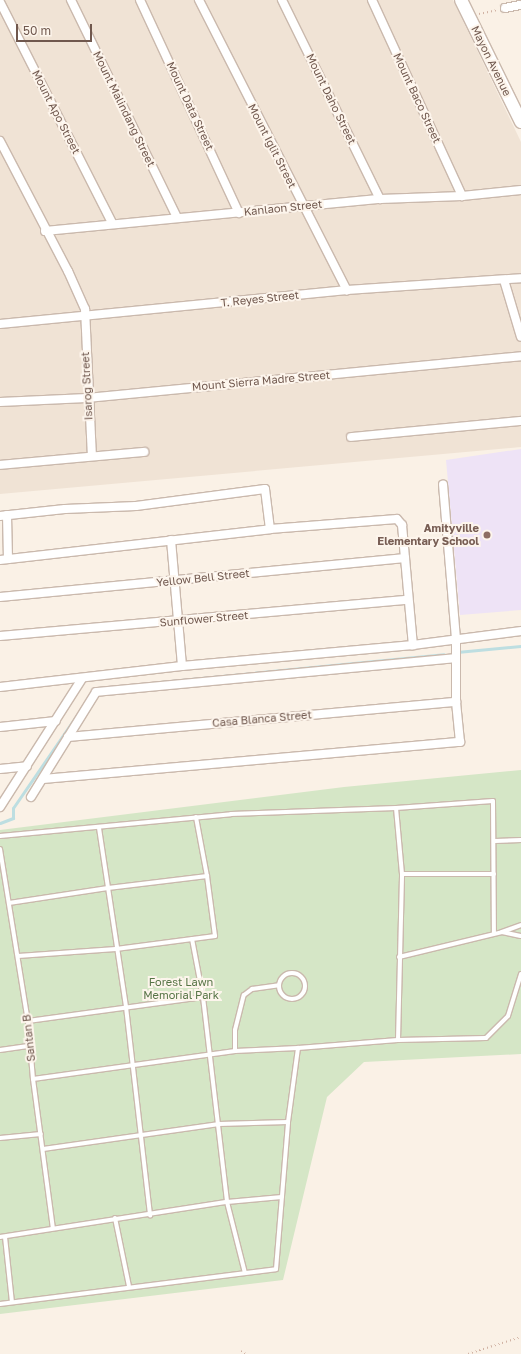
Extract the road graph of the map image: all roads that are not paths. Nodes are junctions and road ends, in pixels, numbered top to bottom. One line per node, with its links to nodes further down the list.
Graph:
1 (71, 0): 18 (street, Mount Malindang Street)
2 (140, 0): 17 (street, Mount Data Street)
3 (199, 0): 16 (street, Mount Iglit Street)
4 (282, 0): 15 (street, Mount Daho Street)
5 (372, 0): 14 (street, Mount Baco Street)
6 (461, 0): 10 (main road, Mayon Avenue)
7 (0, 2): 19 (street, Mount Apo Street)
8 (521, 5): 9 (street)
9 (505, 8)
10 (516, 104): 11 (main road, Mayon Avenue)
11 (521, 122)
12 (0, 141): 20 (street, Isarog Street)
13 (521, 190): 14 (street, Kanlaon Street)
14 (462, 196): 15 (street, Kanlaon Street)
15 (380, 199): 16 (street, Kanlaon Street)
16 (302, 205): 17 (street, Kanlaon Street); 23 (street, Mount Iglit Street)
17 (239, 213): 18 (street, Kanlaon Street)
18 (177, 217): 19 (street, Kanlaon Street)
19 (112, 222): 20 (street, Kanlaon Street)
20 (45, 231): 24 (street, Isarog Street)
21 (521, 278): 22 (street, T. Reyes Street)
22 (504, 280): 23 (street, T. Reyes Street); 26 (street)
23 (347, 290): 24 (street, T. Reyes Street)
24 (85, 316): 25 (street, T. Reyes Street); 28 (street, Isarog Street)
25 (0, 324)
26 (521, 337)
27 (521, 356): 28 (street, Mount Sierra Madre Street)
28 (87, 398): 29 (street, Mount Sierra Madre Street); 33 (street, Isarog Street)
29 (0, 402)
30 (521, 421): 31 (street)
31 (351, 437)
32 (144, 452): 33 (street)
33 (92, 456): 34 (street)
34 (0, 465)
35 (443, 486): 47 (street)
36 (4, 516): 37 (street); 40 (street)
37 (270, 529): 38 (street); 39 (street)
38 (171, 540): 40 (street); 41 (street)
39 (405, 558): 41 (street, Yellow Bell Street); 43 (street)
40 (4, 559)
41 (174, 581): 42 (street, Yellow Bell Street); 44 (street)
42 (0, 597)
43 (407, 600): 44 (street, Sunflower Street); 48 (street)
44 (178, 621): 46 (street, Sunflower Street); 50 (street)
45 (521, 631): 47 (street)
46 (0, 636)
47 (456, 639): 48 (street); 49 (street)
48 (413, 646): 50 (street)
49 (455, 658): 53 (street); 56 (street)
50 (182, 666): 51 (street)
51 (82, 679): 52 (street); 54 (street)
52 (0, 687)
53 (456, 702): 56 (street, Casa Blanca Street); 59 (street)
54 (56, 721): 55 (street); 57 (street)
55 (0, 727)
56 (68, 737): 59 (street)
57 (27, 766): 58 (street); 61 (street)
58 (0, 768)
59 (43, 779): 60 (street)
60 (31, 797)
61 (0, 807)
62 (396, 808): 63 (lane); 67 (lane); 69 (lane)
63 (196, 817): 64 (lane); 71 (lane)
64 (99, 828): 65 (lane); 72 (lane)
65 (0, 836)
66 (521, 840): 67 (lane)
67 (495, 841): 70 (lane)
68 (0, 850): 73 (lane, Santan B)
69 (402, 874): 70 (lane); 81 (lane)
70 (494, 874): 76 (lane)
71 (208, 876): 72 (lane); 78 (lane)
72 (108, 888): 73 (lane); 79 (lane)
73 (9, 903): 80 (lane, Santan B)
74 (521, 924): 75 (lane)
75 (502, 932): 76 (lane); 77 (lane)
76 (494, 933): 81 (lane)
77 (521, 936)
78 (192, 939): 79 (lane); 84 (lane)
79 (116, 948): 80 (lane); 85 (lane)
80 (18, 956): 86 (lane, Santan B)
81 (399, 957): 87 (lane)
82 (521, 974): 87 (lane)
83 (279, 985): 83 (lane); 91 (lane)
84 (203, 997): 85 (lane); 92 (lane)
85 (126, 1007): 86 (lane); 93 (lane)
86 (28, 1021): 88 (lane, Santan B)
87 (398, 1040): 89 (lane)
88 (30, 1046): 90 (lane); 94 (lane, Santan B)
89 (298, 1048): 91 (lane); 95 (lane)
90 (0, 1050)
91 (235, 1051): 92 (lane)
92 (210, 1055): 93 (lane); 96 (lane)
93 (132, 1067): 94 (lane); 97 (lane)
94 (33, 1079): 98 (lane, Santan B)
95 (288, 1122): 96 (lane); 101 (lane)
96 (219, 1124): 97 (lane); 102 (lane)
97 (140, 1133): 100 (lane); 103 (lane)
98 (41, 1134): 99 (lane); 100 (lane, Santan B)
99 (0, 1138)
100 (43, 1149): 105 (lane, Santan B)
101 (282, 1197): 102 (lane); 107 (lane)
102 (227, 1202): 103 (lane); 107 (lane)
103 (150, 1216): 104 (lane)
104 (115, 1218): 105 (lane); 108 (lane)
105 (53, 1228): 106 (lane)
106 (2, 1237): 109 (lane)
107 (245, 1273): 108 (lane)
108 (129, 1286): 109 (lane)
109 (12, 1302): 110 (lane)
110 (0, 1304)

